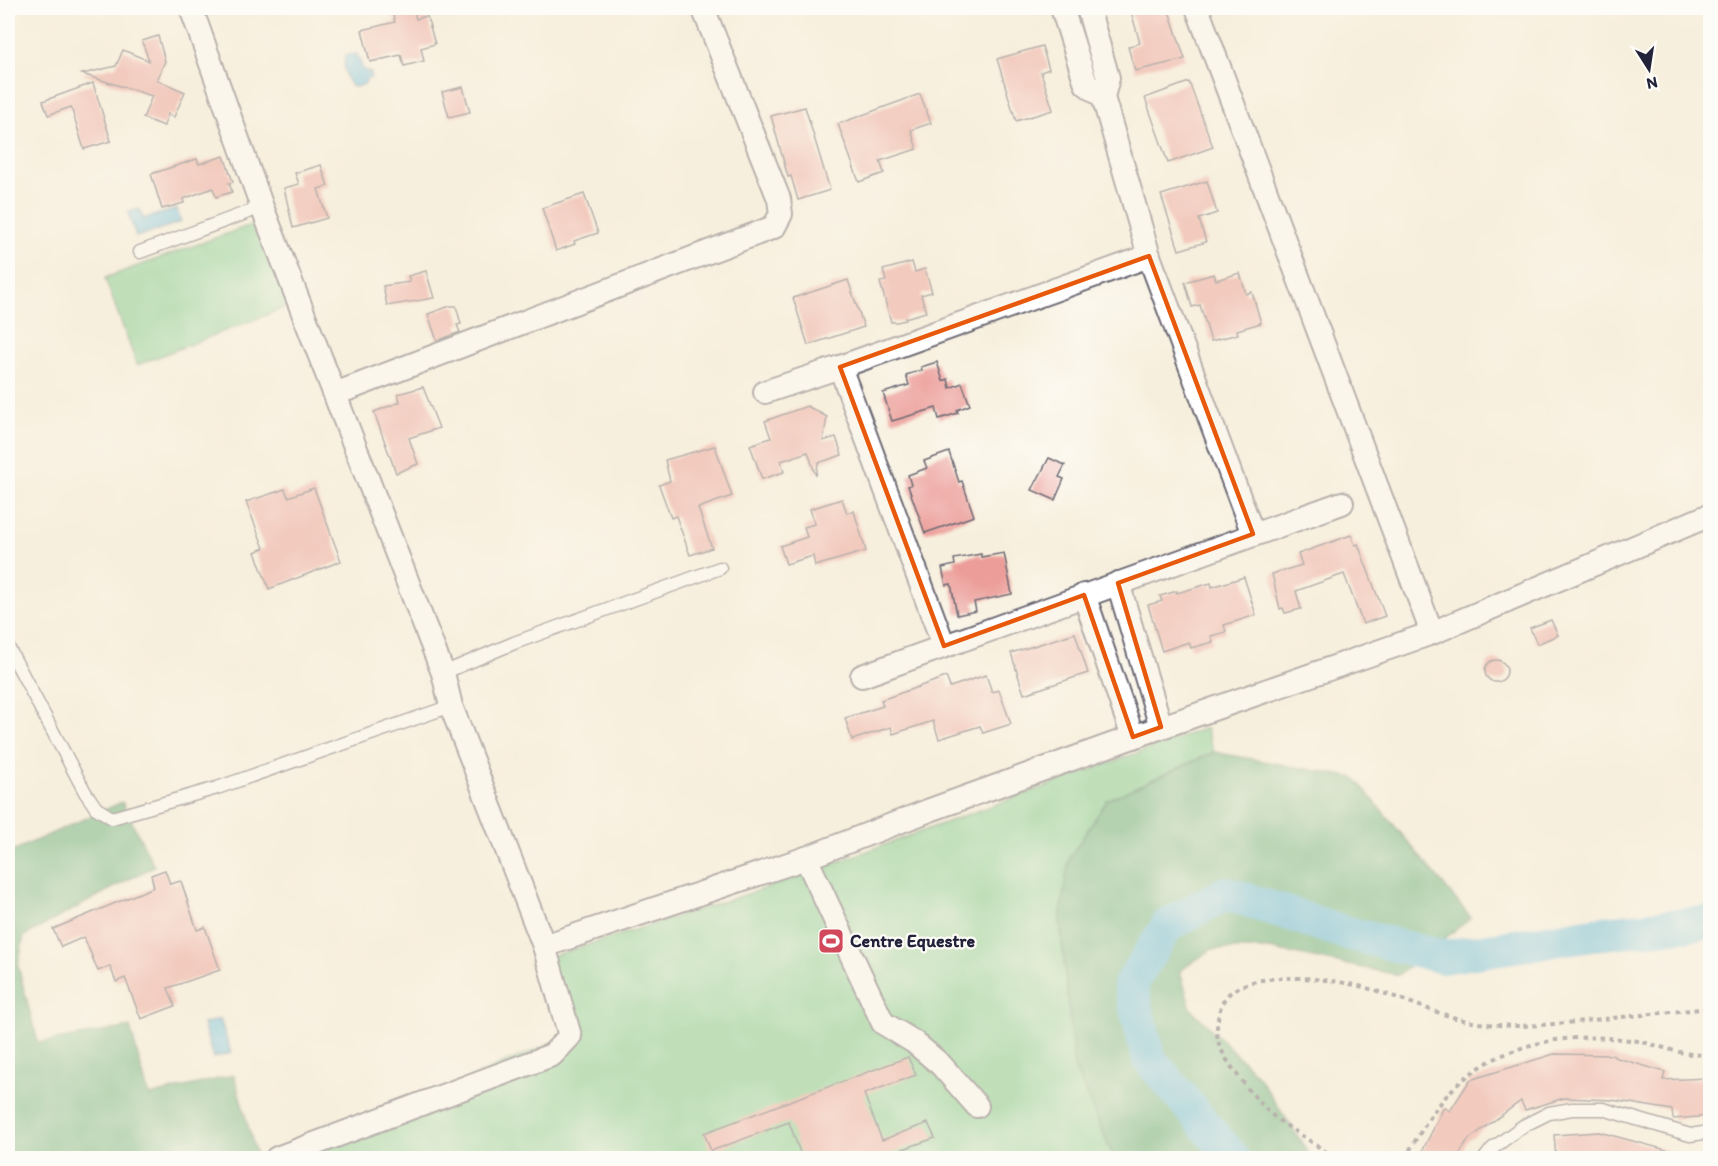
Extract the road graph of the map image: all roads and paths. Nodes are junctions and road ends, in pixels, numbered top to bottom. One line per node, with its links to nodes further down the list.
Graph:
1 (191, 8): 7 (street)
2 (703, 8): 12 (street)
3 (1062, 8): 6 (street)
4 (1088, 8): 6 (street)
5 (1197, 8): 19 (street)
6 (1103, 97): 9 (street)
7 (262, 207): 8 (lane); 12 (street)
8 (140, 252)
9 (1149, 256): 10 (street); 15 (street)
10 (840, 367): 11 (street); 20 (street)
11 (765, 392)
12 (335, 394): 22 (street)
13 (1342, 503): 15 (street)
14 (1710, 515): 19 (street)
15 (1253, 534): 17 (street)
16 (720, 568): 22 (lane)
17 (1118, 583): 18 (street); 25 (street)
18 (1084, 595): 20 (street); 26 (street)
19 (1432, 633): 25 (street)
20 (944, 646): 23 (street)
21 (8, 647): 24 (lane)
22 (443, 673): 24 (street)
23 (862, 676)
24 (451, 706): 28 (street)
25 (1161, 727): 26 (street)
26 (1132, 737): 27 (street)
27 (806, 858): 28 (street); 31 (street)
28 (544, 946): 33 (street)
29 (1710, 1008): 34 (path)
30 (1710, 1054): 35 (path)
31 (976, 1106)
32 (1710, 1132): 36 (lane)
33 (277, 1158)
34 (1334, 1158)
35 (1405, 1158)
36 (1485, 1158)

